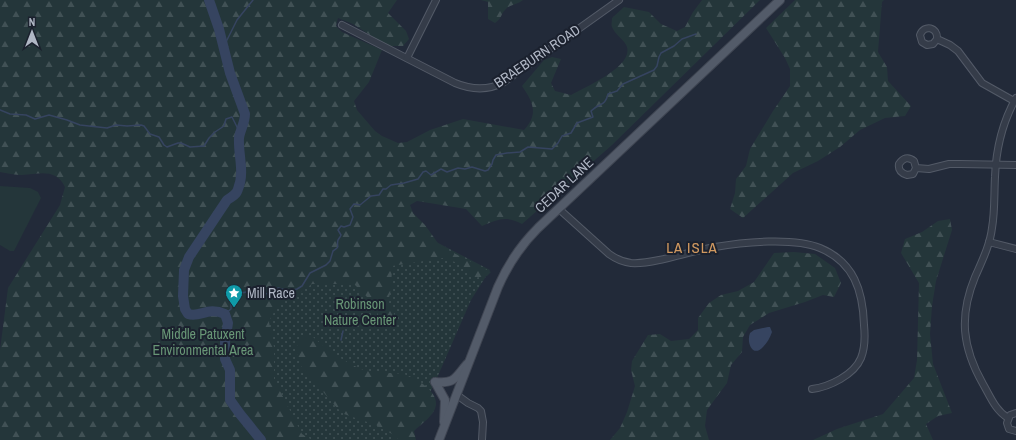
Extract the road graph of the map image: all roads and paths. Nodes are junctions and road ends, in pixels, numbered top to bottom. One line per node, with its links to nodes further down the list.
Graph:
1 (436, 0): 6 (street)
2 (619, 0): 6 (street, BRAEBURN ROAD)
3 (780, 0): 11 (main road, CEDAR LANE)
4 (342, 25): 6 (street, BRAEBURN ROAD)
5 (936, 40): 7 (street)
6 (407, 58)
7 (1015, 100): 8 (street)
8 (996, 164): 9 (street); 10 (street); 12 (street)
9 (1016, 165)
10 (916, 168)
11 (559, 209): 14 (main road, CEDAR LANE); 15 (street)
12 (989, 242): 13 (street); 18 (street)
13 (1016, 249)
14 (470, 361): 16 (main road, CEDAR LANE); 19 (main road)
15 (812, 389)
16 (457, 395): 19 (main road, CEDAR LANE); 22 (street)
17 (1016, 413): 18 (street)
18 (1008, 418): 20 (street)
19 (443, 431): 21 (main road, CEDAR LANE)
20 (1016, 431)
21 (439, 440)
22 (482, 440)

